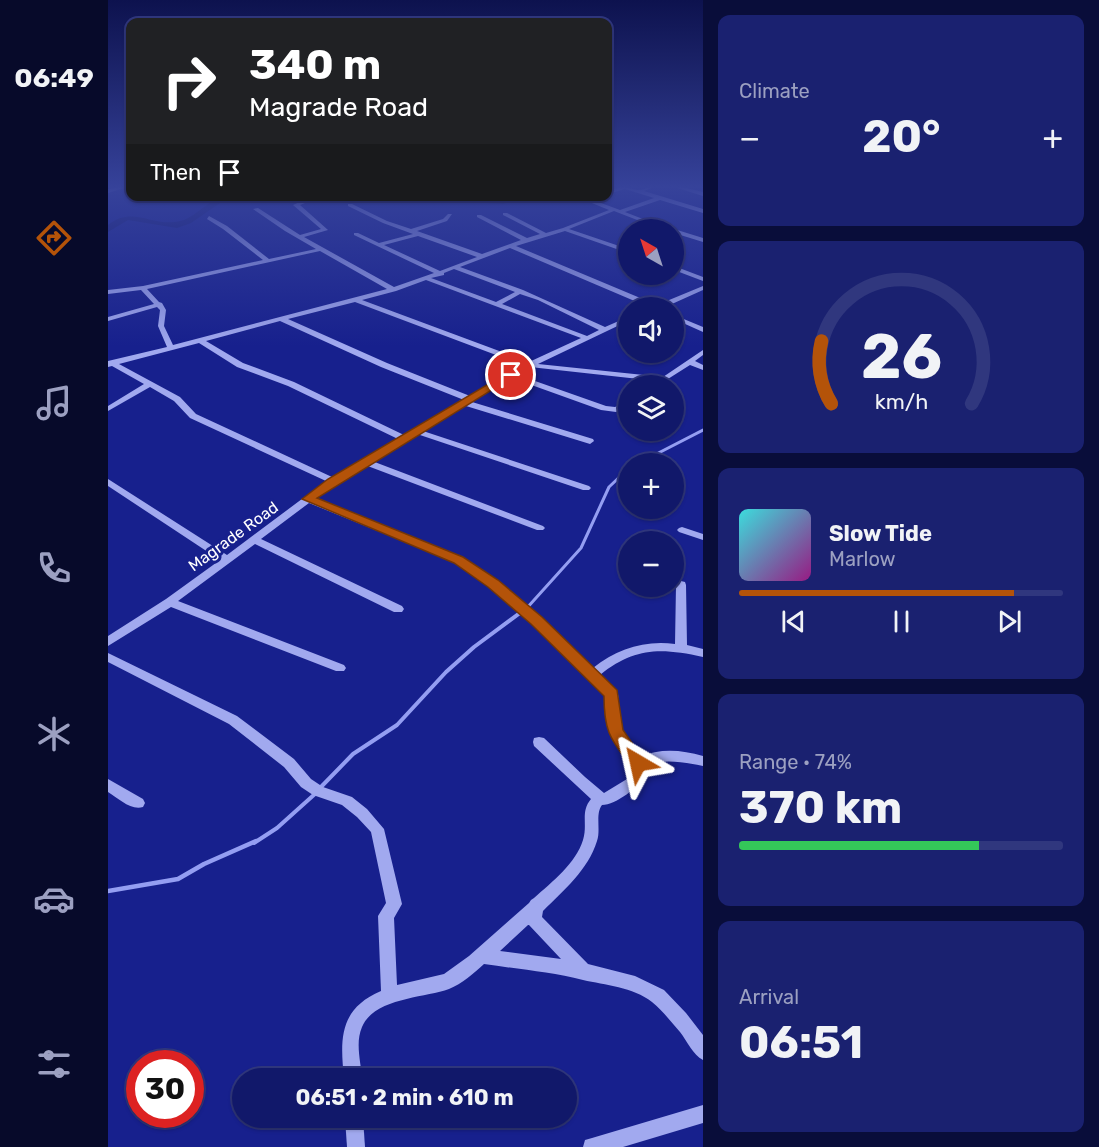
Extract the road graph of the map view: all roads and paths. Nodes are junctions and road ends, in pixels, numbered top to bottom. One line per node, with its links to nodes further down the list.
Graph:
1 (241, 240): 13 (street)
2 (304, 240): 11 (street)
3 (367, 240): 8 (street)
4 (397, 240): 8 (street)
5 (434, 240): 12 (street)
6 (526, 240): 9 (street)
7 (594, 240): 10 (street)
8 (377, 245): 16 (street)
9 (512, 246): 12 (street); 24 (street)
10 (618, 248)
11 (322, 249): 13 (street); 21 (street)
12 (484, 257): 14 (street)
13 (269, 261): 19 (street)
14 (456, 268): 16 (street); 22 (street)
15 (684, 272): 18 (street)
16 (442, 274): 17 (street)
17 (428, 279): 21 (street); 28 (street)
18 (703, 279)
19 (143, 288): 23 (street); 27 (street)
20 (703, 288): 25 (street)
21 (394, 290): 26 (street)
22 (521, 291): 28 (street); 33 (street)
23 (108, 292)
24 (632, 297)
25 (681, 297)
26 (356, 300): 30 (street); 41 (street)
27 (160, 304): 29 (street); 37 (street)
28 (496, 305): 35 (street)
29 (108, 319)
30 (283, 320): 36 (street); 47 (street)
31 (684, 321): 34 (street)
32 (618, 323): 33 (street, Magrade Road)
33 (603, 329): 35 (street, Magrade Road)
34 (703, 330)
35 (584, 337): 41 (street, Magrade Road)
36 (200, 341): 37 (street); 51 (street)
37 (171, 348): 40 (street)
38 (703, 352): 39 (street)
39 (690, 362): 42 (street); 45 (street)
40 (109, 363): 46 (street)
41 (529, 365): 43 (street, Magrade Road); 44 (street)
42 (703, 368)
43 (511, 375): 47 (street, Magrade Road); 48 (street)
44 (625, 375)
45 (670, 375)
46 (150, 384): 49 (street); 54 (street)
47 (466, 400): 50 (street, Magrade Road); 52 (street)
48 (618, 408)
49 (108, 410)
50 (414, 432): 51 (street, Magrade Road); 56 (street)
51 (403, 438): 53 (street, Magrade Road)
52 (590, 441)
53 (365, 462): 54 (street, Magrade Road); 58 (street)
54 (332, 481): 57 (street, Magrade Road)
55 (108, 482): 62 (street)
56 (586, 488)
57 (308, 499): 61 (street, Magrade Road); 71 (street)
58 (540, 528)
59 (682, 530): 60 (street)
60 (703, 537)
61 (253, 539): 62 (street, Magrade Road); 65 (street)
62 (226, 559): 64 (street, Magrade Road)
63 (681, 597): 67 (street)
64 (170, 602): 66 (street, Magrade Road); 70 (street)
65 (398, 609)
66 (108, 642)
67 (681, 648): 68 (street); 71 (street)
68 (703, 653)
69 (108, 657): 81 (street)
70 (340, 668)
71 (594, 675): 74 (street)
72 (539, 742): 76 (street)
73 (703, 760): 74 (street)
74 (638, 763): 76 (street)
75 (108, 785): 77 (street)
76 (600, 797): 78 (street)
77 (138, 803)
78 (536, 904): 79 (street); 80 (street)
79 (481, 956): 80 (street); 81 (street)
80 (586, 973): 82 (street)
81 (389, 996): 83 (street)
82 (703, 1051)
83 (353, 1068)
84 (703, 1114): 87 (street)
85 (355, 1128): 86 (street)
86 (356, 1147)
87 (592, 1147)

